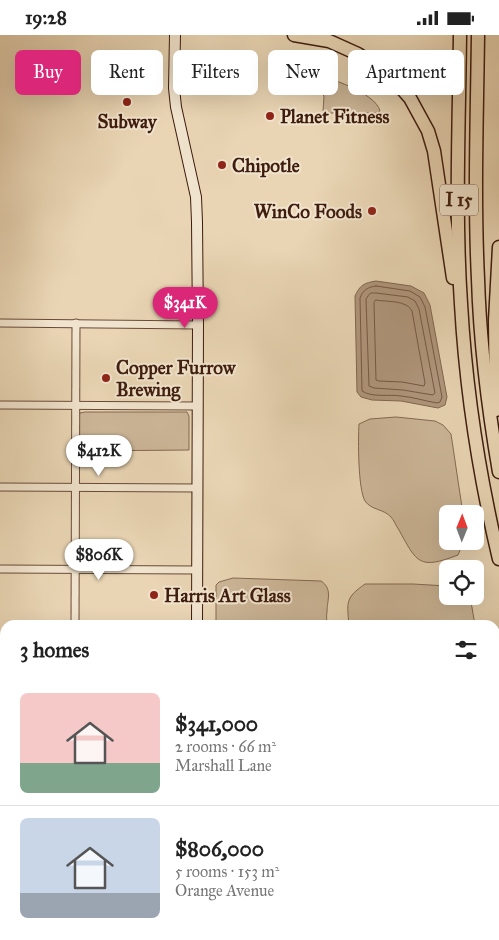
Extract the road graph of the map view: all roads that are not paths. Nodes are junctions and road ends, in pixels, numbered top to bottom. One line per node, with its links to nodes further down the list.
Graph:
1 (175, 35): 8 (street)
2 (294, 35): 9 (highway)
3 (459, 35): 9 (highway, I 15)
4 (478, 35): 13 (highway, I 15)
5 (499, 247): 13 (highway)
6 (0, 323): 7 (street)
7 (76, 323): 8 (street); 11 (street)
8 (198, 325): 12 (street)
9 (466, 364): 18 (highway, I 15)
10 (0, 405): 11 (street)
11 (76, 405): 12 (street); 16 (street)
12 (198, 407): 17 (street)
13 (496, 458): 14 (highway, I 15)
14 (499, 472)
15 (0, 487): 16 (street)
16 (76, 487): 17 (street); 20 (street)
17 (198, 488): 21 (street)
18 (499, 559)
19 (0, 569): 20 (street)
20 (75, 569): 21 (street); 22 (street)
21 (198, 570): 23 (street)
22 (75, 620)
23 (197, 620)

